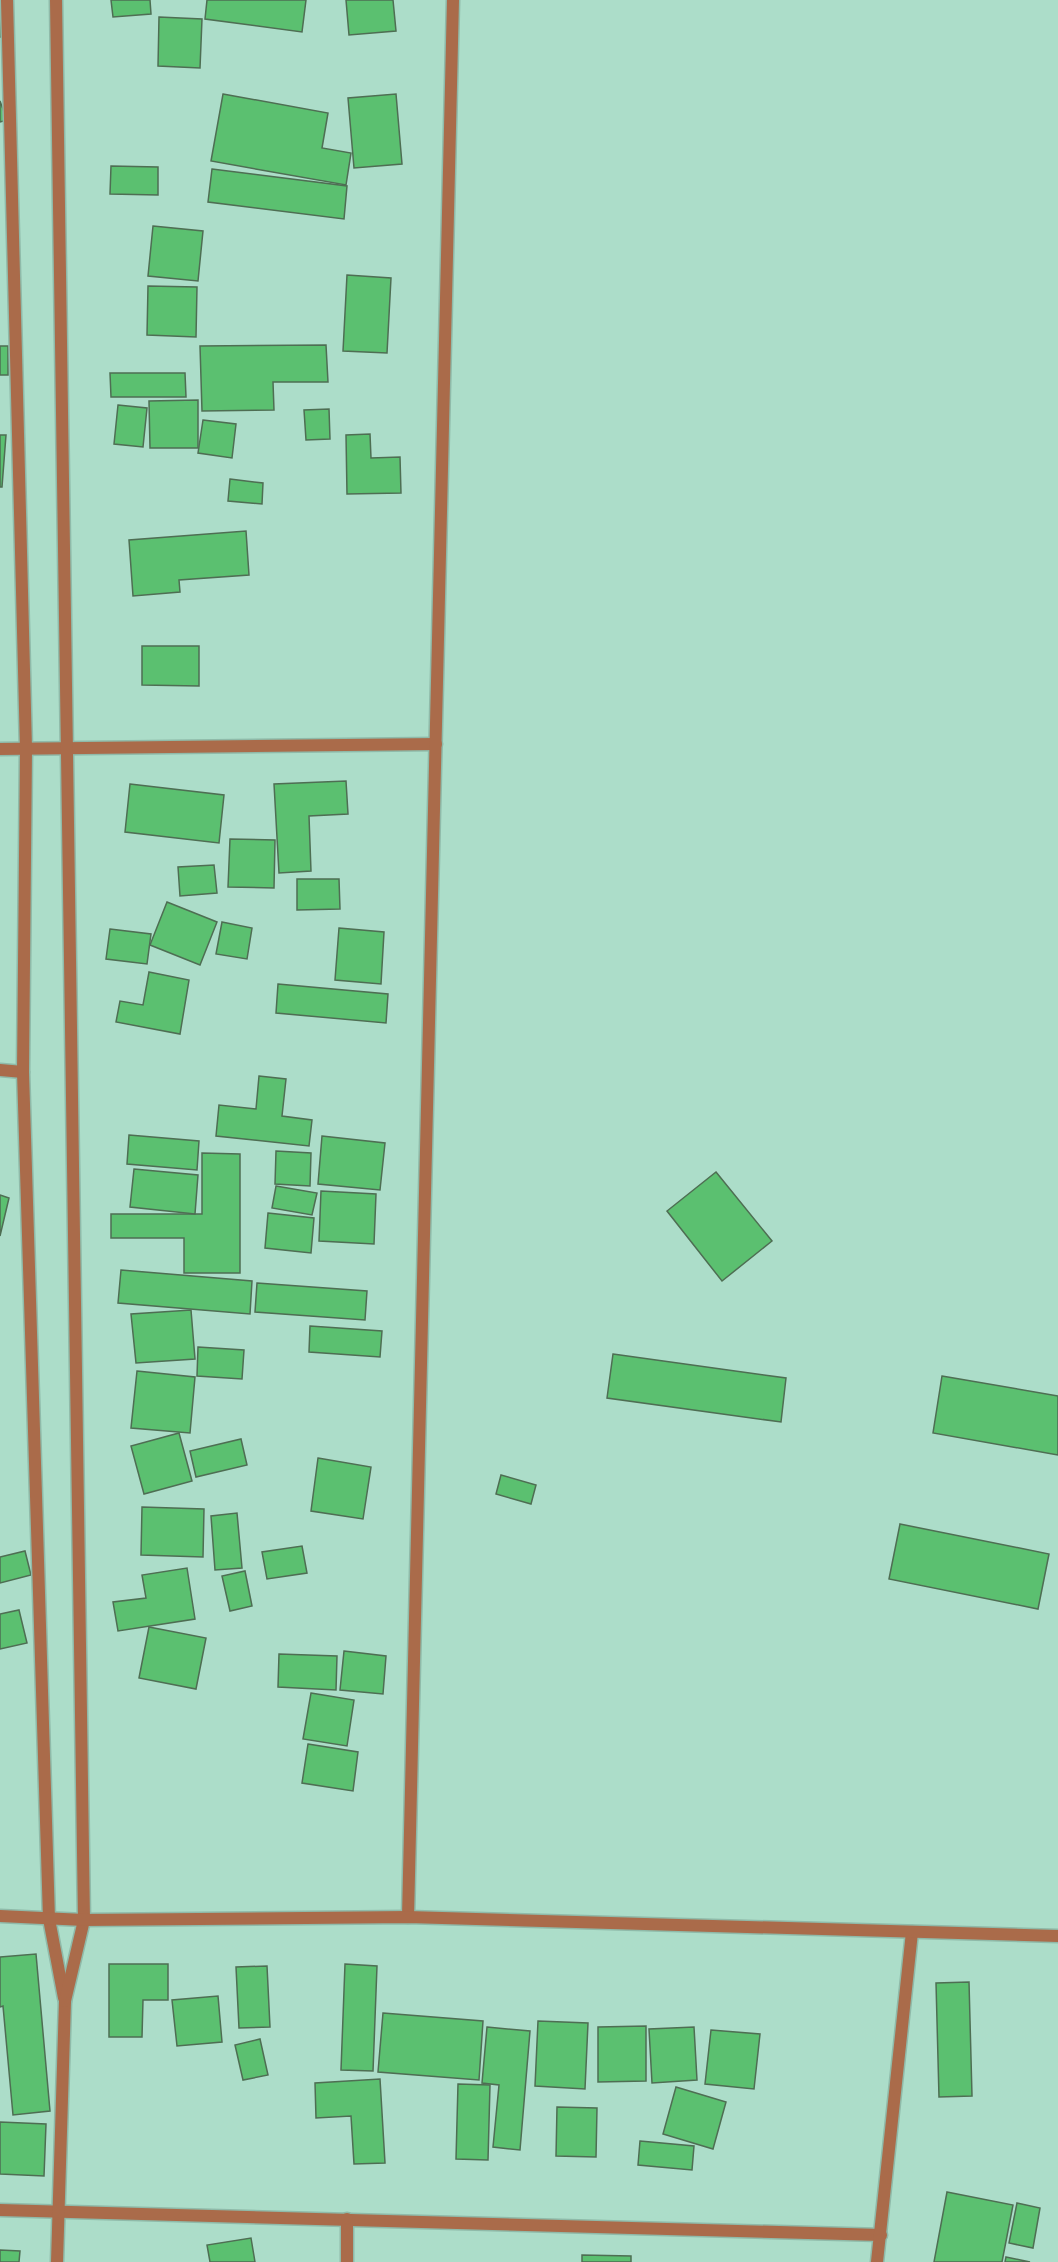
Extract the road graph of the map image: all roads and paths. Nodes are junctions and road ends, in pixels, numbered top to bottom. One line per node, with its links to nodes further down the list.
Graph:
1 (7, 0): 7 (street)
2 (56, 0): 5 (street)
3 (453, 0): 4 (street)
4 (436, 744): 5 (street); 11 (street)
5 (67, 748): 7 (street); 13 (street)
6 (0, 749): 7 (street)
7 (26, 749): 9 (street)
8 (0, 1070): 9 (street)
9 (23, 1072): 12 (street)
10 (0, 1916): 12 (street)
11 (408, 1917): 13 (street); 14 (street)
12 (49, 1919): 13 (street); 16 (street)
13 (84, 1920): 16 (street)
14 (912, 1932): 15 (street); 20 (street)
15 (1058, 1936)
16 (65, 2001): 18 (street)
17 (0, 2210): 18 (street)
18 (57, 2211): 19 (street); 21 (street)
19 (347, 2219): 20 (street); 22 (street)
20 (881, 2235): 23 (street)
21 (57, 2262)
22 (347, 2262)
23 (878, 2262)

